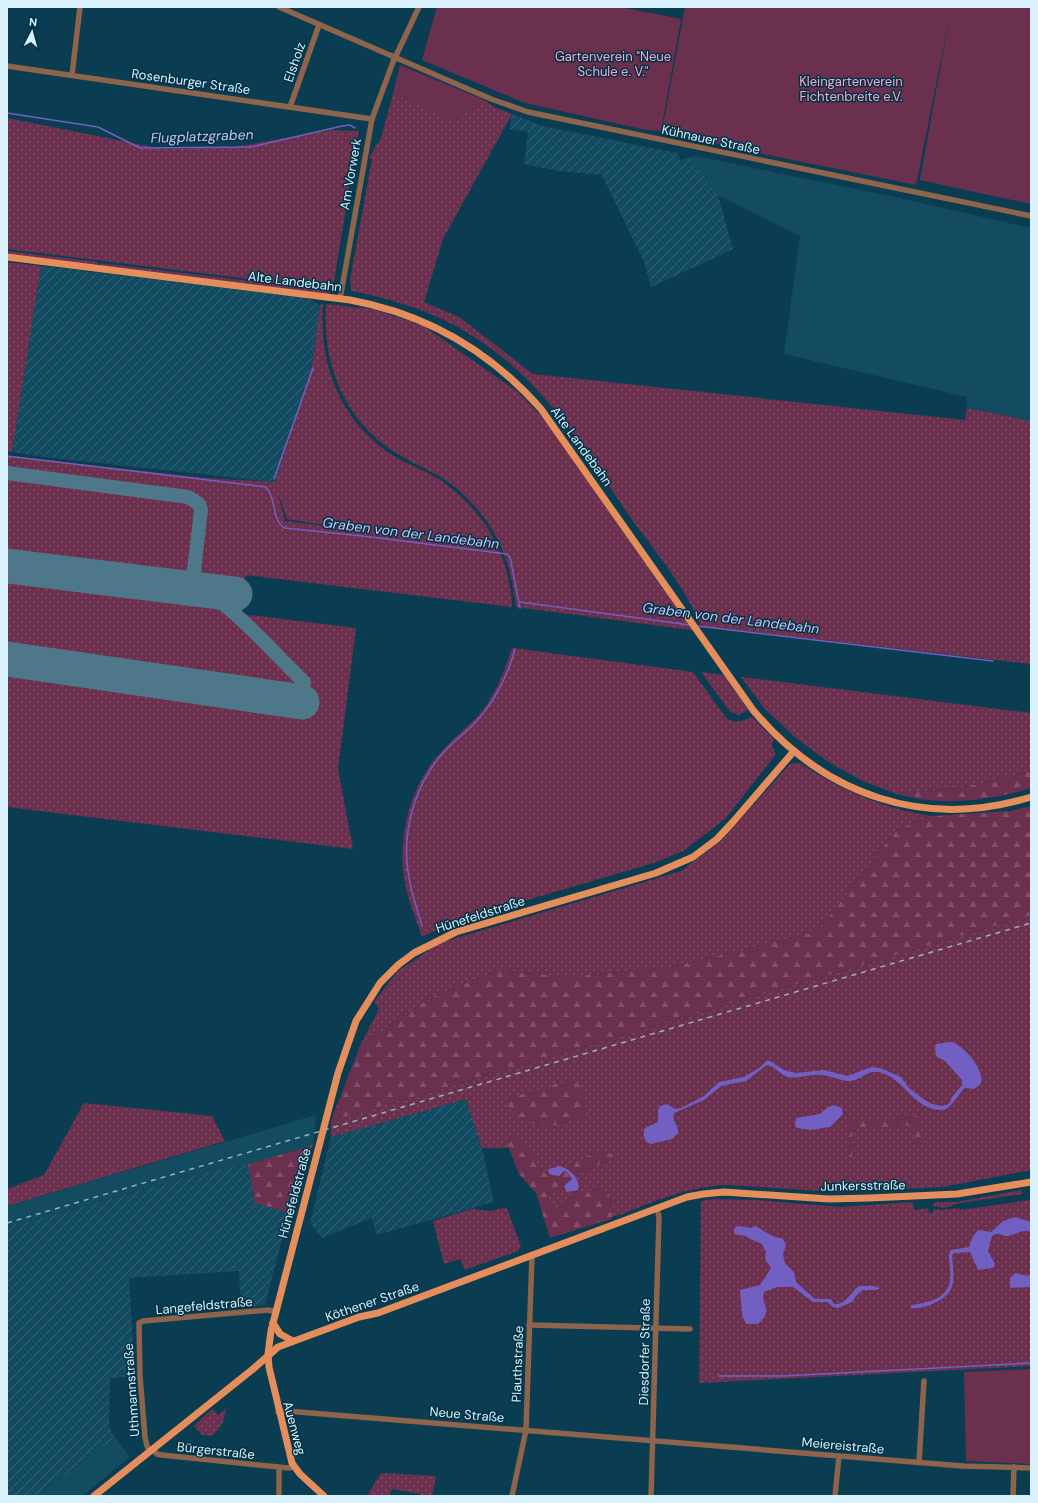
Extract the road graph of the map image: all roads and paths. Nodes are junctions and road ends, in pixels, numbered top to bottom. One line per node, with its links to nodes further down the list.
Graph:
1 (80, 7): 7 (street)
2 (279, 7): 4 (street, Kühnauer Straße)
3 (419, 7): 5 (street, Am Vorwerk)
4 (319, 25): 5 (street, Kühnauer Straße); 8 (street, Elsholz)
5 (395, 57): 9 (street, Am Vorwerk); 10 (street, Kühnauer Straße)
6 (7, 66): 7 (street, Rosenburger Straße)
7 (72, 75): 8 (street, Rosenburger Straße)
8 (290, 107): 9 (street, Rosenburger Straße)
9 (372, 119): 12 (street, Am Vorwerk)
10 (1031, 216)
11 (7, 257): 12 (main road, Alte Landebahn)
12 (340, 299): 13 (main road, Alte Landebahn)
13 (794, 751): 14 (main road, Alte Landebahn); 19 (main road, Hünefeldstraße)
14 (1031, 797)
15 (1031, 1182): 16 (main road, Junkersstraße)
16 (695, 1195): 17 (main road, Köthener Straße)
17 (657, 1208): 18 (main road, Köthener Straße); 23 (street, Diesdorfer Straße)
18 (532, 1255): 21 (street, Plauthstraße); 25 (main road, Köthener Straße)
19 (276, 1312): 20 (main road, Hünefeldstraße); 22 (street, Langefeldstraße)
20 (273, 1323): 25 (main road); 26 (main road, Hünefeldstraße)
21 (529, 1324): 23 (street); 29 (street, Plauthstraße)
22 (137, 1327): 31 (street, Uthmannstraße)
23 (655, 1328): 24 (street); 30 (street, Diesdorfer Straße)
24 (690, 1329)
25 (293, 1341): 26 (main road, Köthener Straße)
26 (268, 1354): 28 (main road, Auenweg); 31 (main road, Köthener Straße)
27 (924, 1381): 33 (street)
28 (278, 1412): 29 (street, Neue Straße); 34 (main road, Auenweg)
29 (526, 1430): 30 (street, Neue Straße); 41 (street, Plauthstraße)
30 (653, 1440): 32 (street, Meiereistraße); 42 (street, Diesdorfer Straße)
31 (151, 1450): 36 (street, Bürgerstraße); 38 (main road, Köthener Straße)
32 (839, 1456): 33 (street, Meiereistraße); 43 (street)
33 (919, 1462): 35 (street, Meiereistraße)
34 (294, 1467): 36 (street, Bürgerstraße); 40 (main road, Auenweg)
35 (1014, 1467): 37 (street, Meiereistraße); 44 (street)
36 (279, 1468): 39 (street)
37 (1031, 1468)
38 (94, 1496)
39 (279, 1496)
40 (324, 1496)
41 (512, 1496)
42 (651, 1496)
43 (835, 1496)
44 (1013, 1496)

